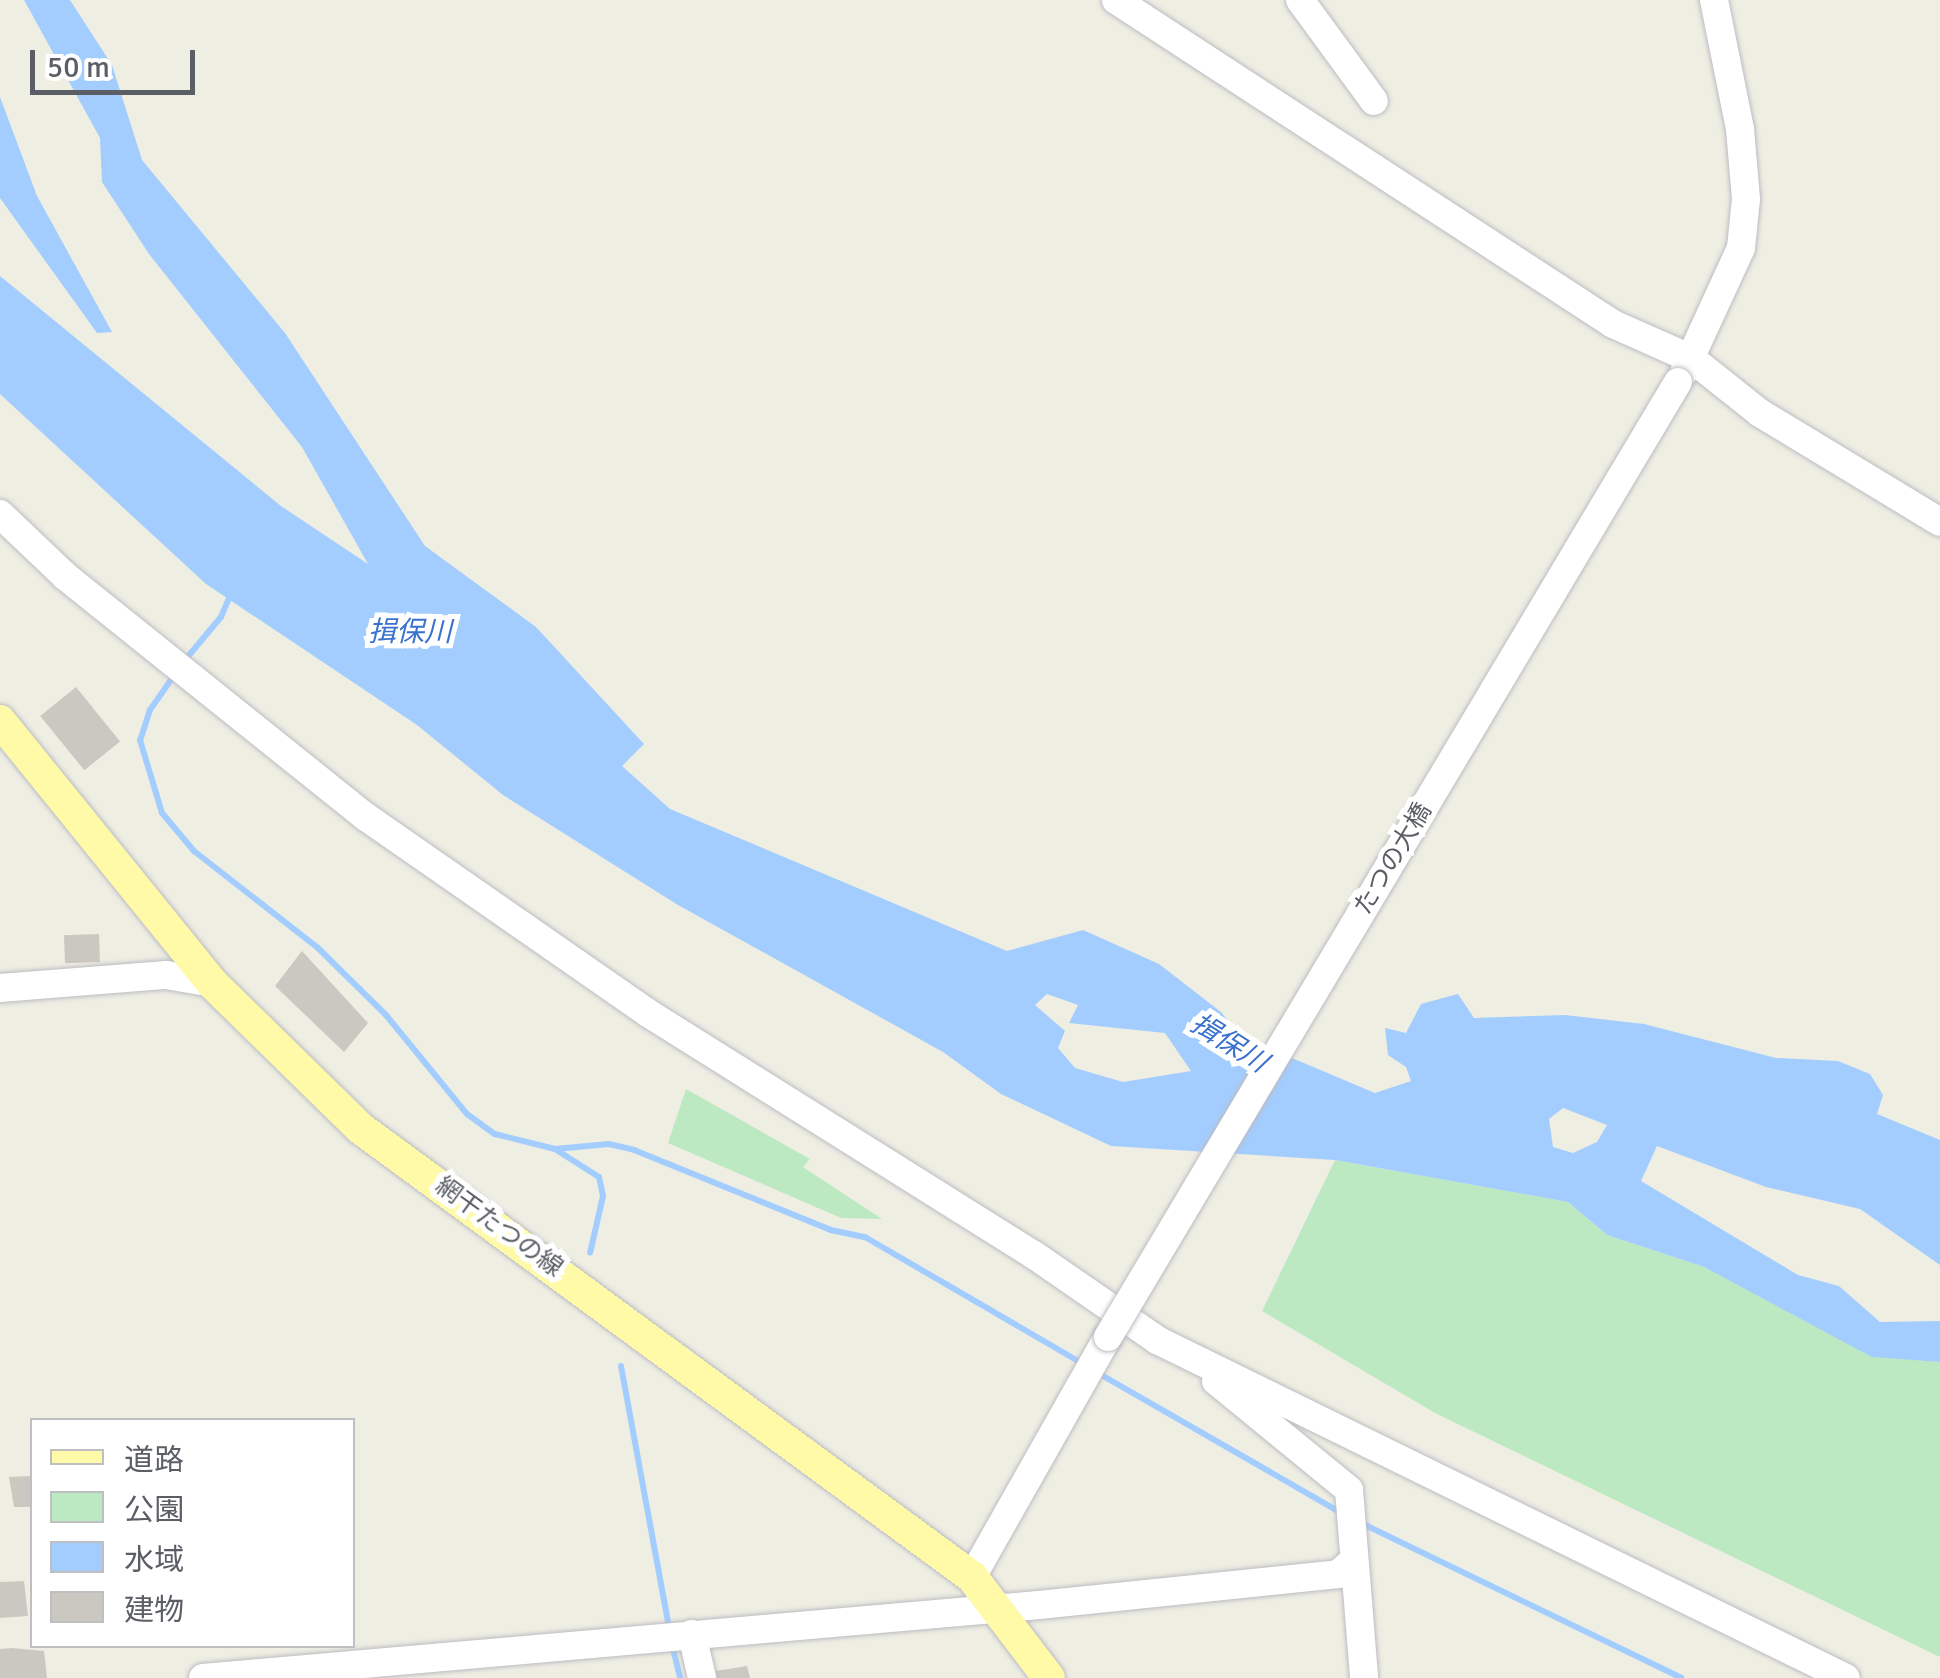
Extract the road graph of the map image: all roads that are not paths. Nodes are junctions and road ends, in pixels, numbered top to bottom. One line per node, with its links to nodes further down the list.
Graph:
1 (1116, 0): 5 (street)
2 (1300, 0): 4 (street)
3 (1714, 0): 5 (street, たつの大橋)
4 (1374, 101)
5 (1685, 370): 7 (street); 13 (street, たつの大橋, bridge)
6 (0, 514): 11 (street)
7 (1940, 522)
8 (0, 721): 9 (main road, 網干たつの線)
9 (212, 982): 10 (street); 13 (main road, 網干たつの線)
10 (0, 988)
11 (1192, 1361): 12 (street); 20 (street)
12 (1352, 1562): 14 (street); 19 (street)
13 (972, 1577): 14 (main road, 網干たつの線)
14 (994, 1608): 15 (street); 18 (main road, 網干たつの線)
15 (692, 1634): 16 (street); 17 (street)
16 (203, 1678)
17 (702, 1678)
18 (1048, 1678)
19 (1364, 1678)
20 (1846, 1678)

